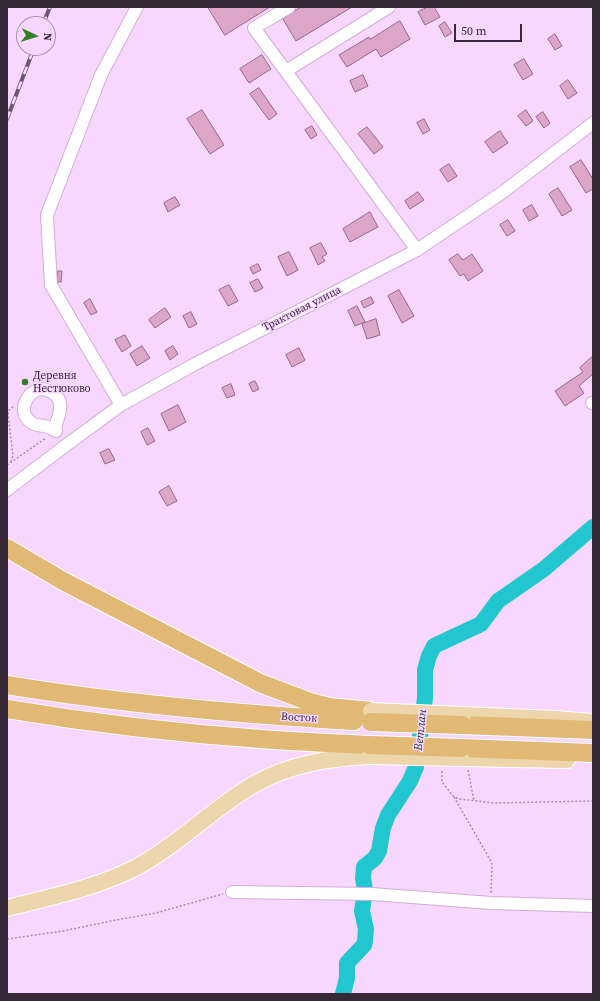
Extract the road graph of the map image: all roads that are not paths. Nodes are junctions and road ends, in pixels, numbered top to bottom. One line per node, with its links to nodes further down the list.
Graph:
1 (137, 7): 7 (street)
2 (289, 7): 4 (street)
3 (389, 7): 4 (street)
4 (286, 71): 6 (street)
5 (593, 123): 6 (street, Трактовая улица)
6 (417, 250): 7 (street, Трактовая улица)
7 (121, 405): 9 (street, Трактовая улица)
8 (56, 431): 8 (street); 9 (street)
9 (65, 446): 10 (street, Трактовая улица)
10 (7, 490)
11 (7, 548): 14 (highway)
12 (7, 685): 14 (highway, Восток)
13 (7, 709): 18 (highway)
14 (371, 717): 15 (highway, Восток, bridge)
15 (462, 720): 16 (main road); 17 (highway, Восток)
16 (593, 722)
17 (593, 730)
18 (370, 750): 20 (highway, bridge); 24 (main road)
19 (593, 753): 20 (highway)
20 (463, 758): 21 (main road)
21 (593, 760)
22 (232, 892): 23 (street)
23 (593, 906)
24 (7, 908)

